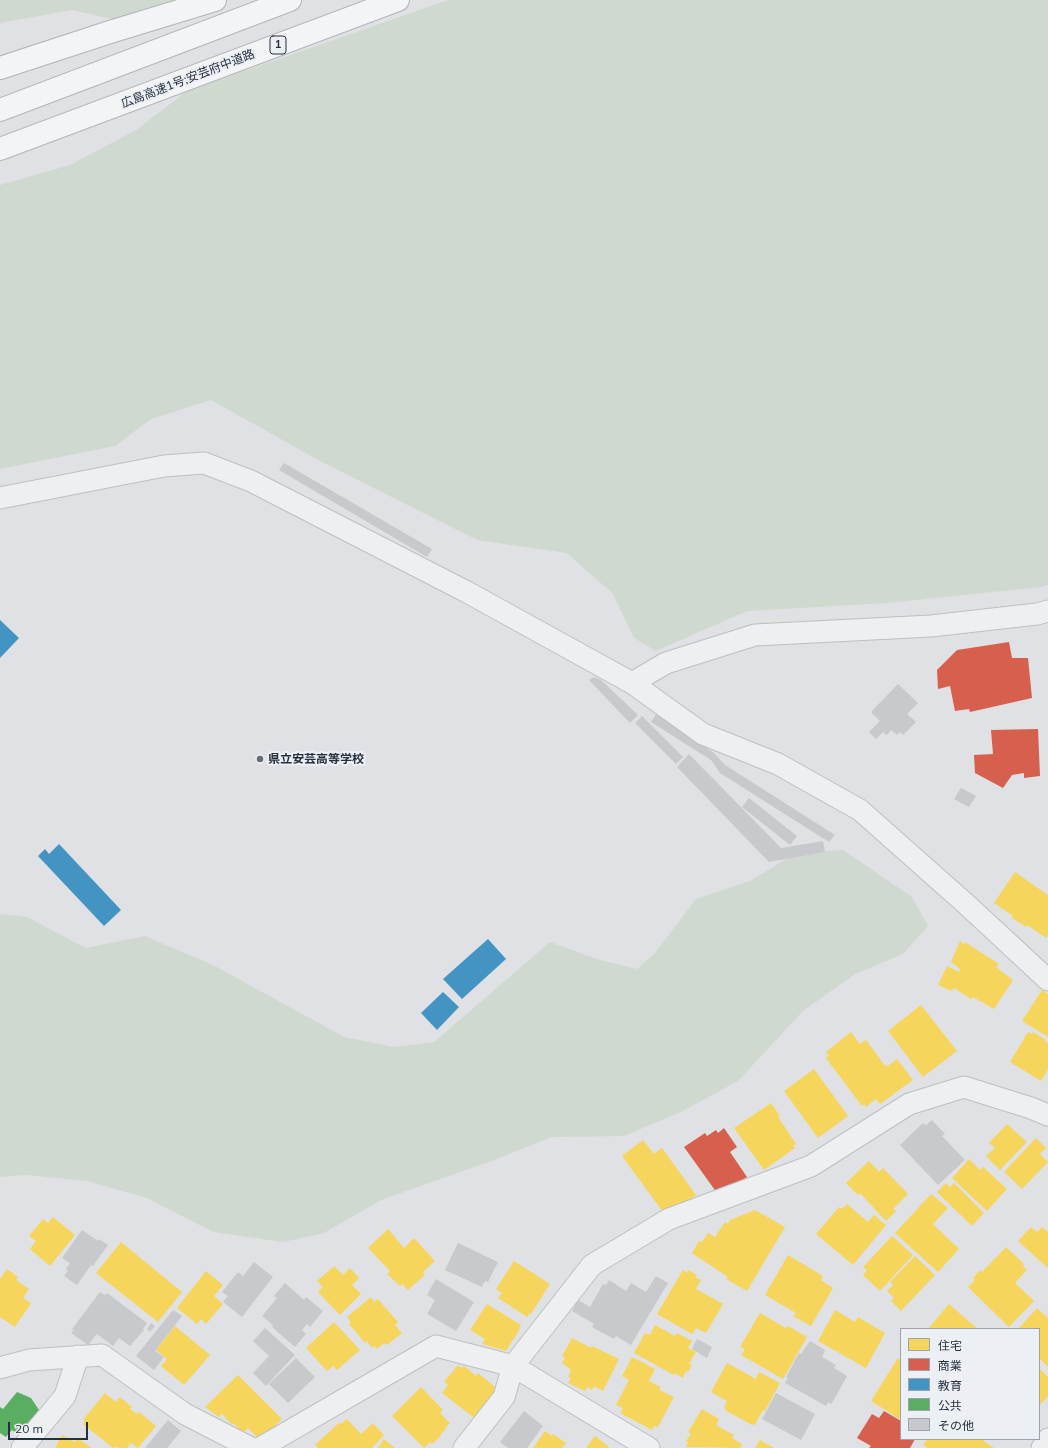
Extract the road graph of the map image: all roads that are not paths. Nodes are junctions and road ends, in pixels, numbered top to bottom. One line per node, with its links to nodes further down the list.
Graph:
1 (215, 0): 4 (highway)
2 (290, 0): 5 (highway)
3 (398, 0): 6 (highway, 広島高速1号;安芸府中道路 / 1)
4 (0, 68)
5 (0, 110)
6 (0, 149)
7 (0, 498): 9 (street)
8 (1048, 611): 9 (street)
9 (632, 683): 10 (street)
10 (1048, 980)
11 (1048, 1115): 13 (street)
12 (78, 1356): 14 (street); 16 (street); 17 (street)
13 (514, 1366): 18 (street); 19 (street); 20 (street)
14 (0, 1368)
15 (1048, 1439): 21 (street)
16 (22, 1448)
17 (251, 1448)
18 (260, 1448)
19 (464, 1448)
20 (649, 1448)
21 (1042, 1448)

